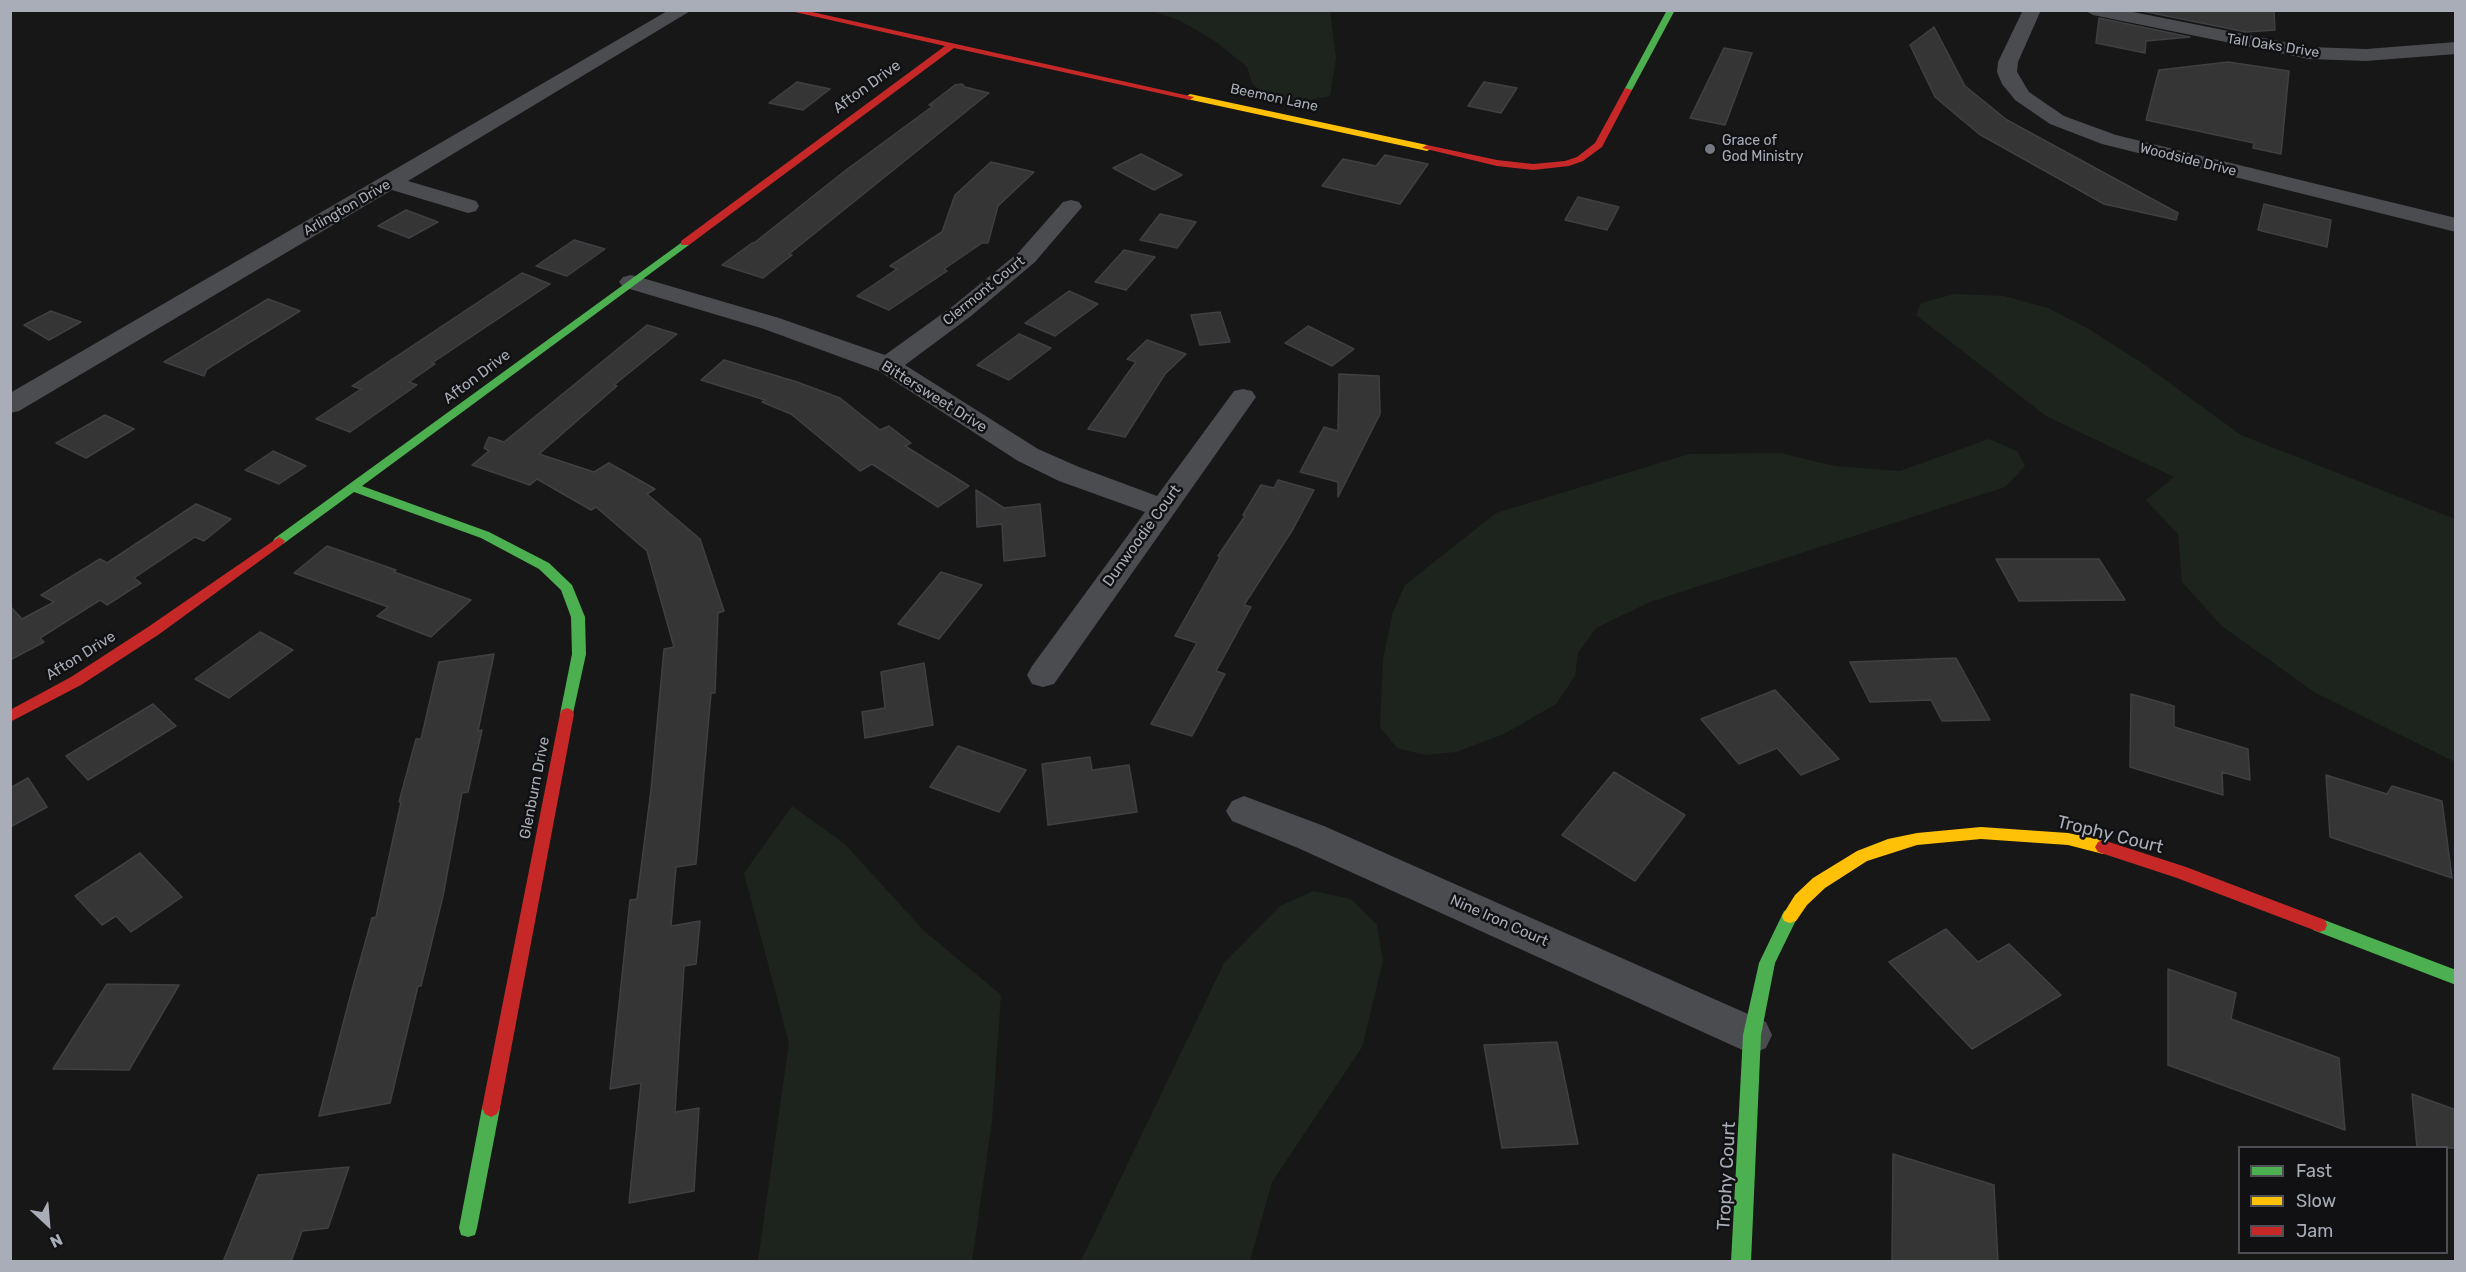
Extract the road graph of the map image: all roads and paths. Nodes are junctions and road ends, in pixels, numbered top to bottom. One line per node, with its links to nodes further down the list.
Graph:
1 (683, 10): 8 (street, Arlington Drive)
2 (790, 10): 6 (street, Beemon Lane)
3 (1671, 10): 6 (street, Beemon Lane)
4 (2032, 10): 11 (street, Woodside Drive)
5 (2093, 10): 7 (street, Tall Oaks Drive)
6 (951, 46): 12 (street, Afton Drive)
7 (2456, 48)
8 (392, 183): 9 (street); 15 (street, Arlington Drive)
9 (468, 206)
10 (1071, 207): 13 (street, Clermont Court)
11 (2456, 225)
12 (631, 282): 13 (street, Bittersweet Drive); 16 (street, Afton Drive)
13 (888, 365): 17 (street, Bittersweet Drive)
14 (1243, 397): 17 (street, Dunwoodie Court)
15 (10, 405)
16 (354, 488): 19 (street, Afton Drive); 23 (street, Glenburn Drive)
17 (1162, 508): 18 (street, Dunwoodie Court)
18 (1043, 675)
19 (10, 717)
20 (1244, 811): 22 (street, Nine Iron Court)
21 (2456, 978): 22 (street, Trophy Court)
22 (1752, 1035): 24 (street, Trophy Court)
23 (468, 1228)
24 (1741, 1262)

